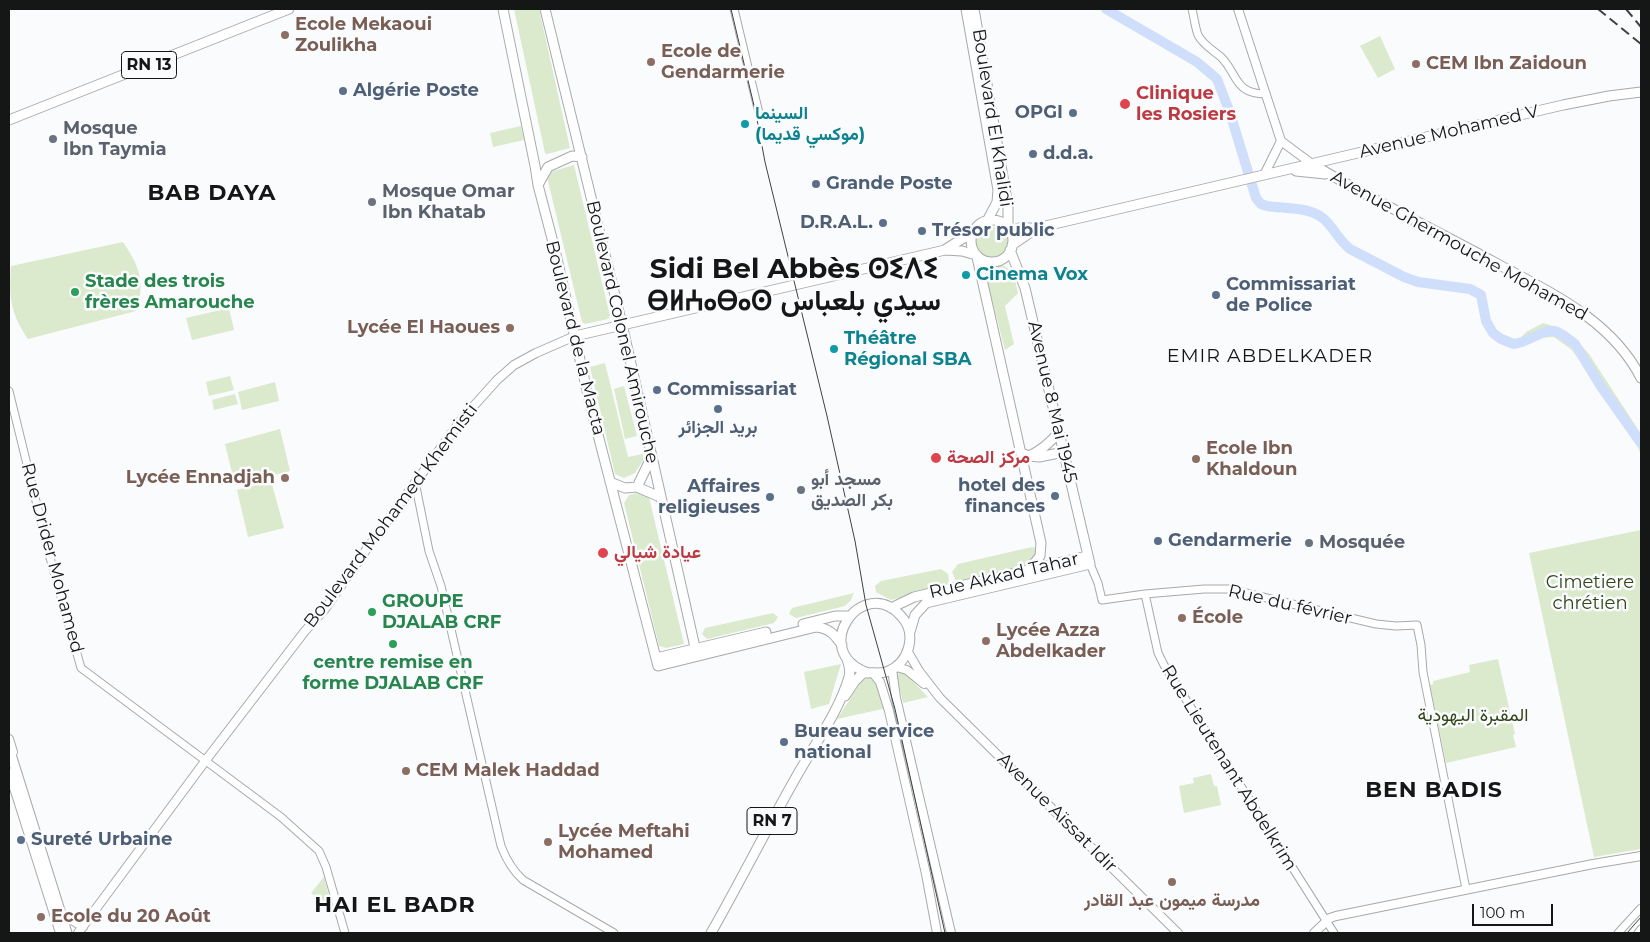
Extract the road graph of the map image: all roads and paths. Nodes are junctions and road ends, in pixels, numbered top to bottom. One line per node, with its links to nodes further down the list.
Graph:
1 (289, 9): 12 (main road, RN 13)
2 (503, 9): 14 (main road, Boulevard de la Macta)
3 (545, 9): 15 (main road, Boulevard Colonel Amirouche)
4 (734, 9): 11 (street)
5 (966, 9): 24 (main road)
6 (974, 9): 26 (main road, Boulevard El Khalidi)
7 (1192, 9): 10 (street)
8 (1238, 9): 10 (main road)
9 (1641, 92): 16 (main road, Avenue Mohamed V)
10 (1266, 94): 13 (main road)
11 (759, 113)
12 (9, 120)
13 (1281, 141): 17 (main road); 21 (main road)
14 (533, 155): 18 (main road); 23 (main road, Boulevard de la Macta)
15 (582, 157): 18 (main road); 31 (main road, Boulevard Colonel Amirouche)
16 (1335, 158): 17 (main road, Avenue Mohamed V); 22 (main road)
17 (1312, 164): 19 (main road, Avenue Mohamed V); 20 (main road, Avenue Ghermouche Mohamed)
18 (548, 166): 23 (main road)
19 (1280, 171): 20 (main road); 21 (main road, Avenue Mohamed V)
20 (1329, 174): 22 (main road, Avenue Ghermouche Mohamed)
21 (1261, 176): 25 (main road, Avenue Mohamed V)
22 (1340, 180): 33 (main road, Avenue Ghermouche Mohamed)
23 (538, 185): 32 (main road, Boulevard de la Macta)
24 (987, 221): 26 (main road); 27 (main road)
25 (1037, 228): 26 (main road); 28 (main road)
26 (1009, 230): 28 (main road)
27 (973, 232): 29 (main road); 30 (main road)
28 (1011, 247): 30 (main road); 35 (main road, Avenue 8 Mai 1945)
29 (945, 250): 30 (main road); 31 (main road)
30 (977, 256): 37 (main road)
31 (622, 324): 32 (main road); 38 (main road, Boulevard Colonel Amirouche)
32 (575, 336): 39 (main road, Boulevard Mohamed Khemisti); 40 (main road, Boulevard de la Macta)
33 (1641, 378)
34 (9, 391): 65 (street, Rue Drider Mohamed)
35 (1059, 432): 36 (main road, Avenue 8 Mai 1945); 37 (main road)
36 (1064, 452): 37 (main road); 47 (main road, Avenue 8 Mai 1945)
37 (1025, 454): 45 (main road)
38 (651, 458): 41 (main road); 43 (main road, Boulevard Colonel Amirouche)
39 (415, 482): 65 (main road, Boulevard Mohamed Khemisti); 78 (street)
40 (610, 482): 42 (main road); 44 (main road, Boulevard de la Macta)
41 (637, 487): 42 (main road); 43 (main road)
42 (625, 488): 44 (main road)
43 (660, 496): 56 (main road, Boulevard Colonel Amirouche)
44 (614, 499): 56 (main road, Boulevard de la Macta)
45 (1042, 543): 46 (main road); 48 (main road)
46 (1040, 556): 49 (main road); 50 (main road)
47 (1089, 560): 48 (main road, Rue Akkad Tahar); 51 (street, Rue du février)
48 (1052, 569): 50 (main road, Rue Akkad Tahar)
49 (1029, 570): 50 (main road, Rue Akkad Tahar); 52 (main road, Rue Akkad Tahar)
50 (1040, 572): 54 (main road, Rue Akkad Tahar)
51 (1145, 594): 69 (street, Rue du février); 72 (street, Rue Lieutenant Abdelkrim)
52 (891, 608): 53 (main road); 54 (main road)
53 (850, 616): 55 (main road); 56 (main road)
54 (910, 632): 57 (main road)
55 (842, 645): 56 (main road); 58 (main road)
56 (696, 652)
57 (908, 652): 59 (main road); 61 (main road)
58 (847, 659): 60 (main road); 62 (main road, RN 7)
59 (894, 668): 60 (main road); 61 (main road); 81 (main road)
60 (871, 673): 62 (main road, RN 7); 80 (main road)
61 (936, 693): 82 (main road, Avenue Aïssat Idir)
62 (835, 710): 79 (main road, RN 7)
63 (9, 739): 71 (main road)
64 (9, 748): 76 (main road)
65 (206, 760): 74 (main road, Boulevard Mohamed Khemisti); 77 (street)
66 (9, 763): 75 (main road)
67 (9, 772): 75 (main road)
68 (1641, 856): 69 (main road)
69 (1466, 889): 72 (main road)
70 (1641, 908): 85 (street)
71 (64, 915): 74 (main road); 76 (main road)
72 (1326, 921): 83 (main road); 84 (street, Rue Lieutenant Abdelkrim)
73 (1641, 929): 86 (street)
74 (82, 931)
75 (62, 933)
76 (68, 933)
77 (345, 933)
78 (614, 933)
79 (711, 933)
80 (937, 933)
81 (951, 933)
82 (1178, 933)
83 (1314, 933)
84 (1334, 933)
85 (1618, 933)
86 (1638, 933)

